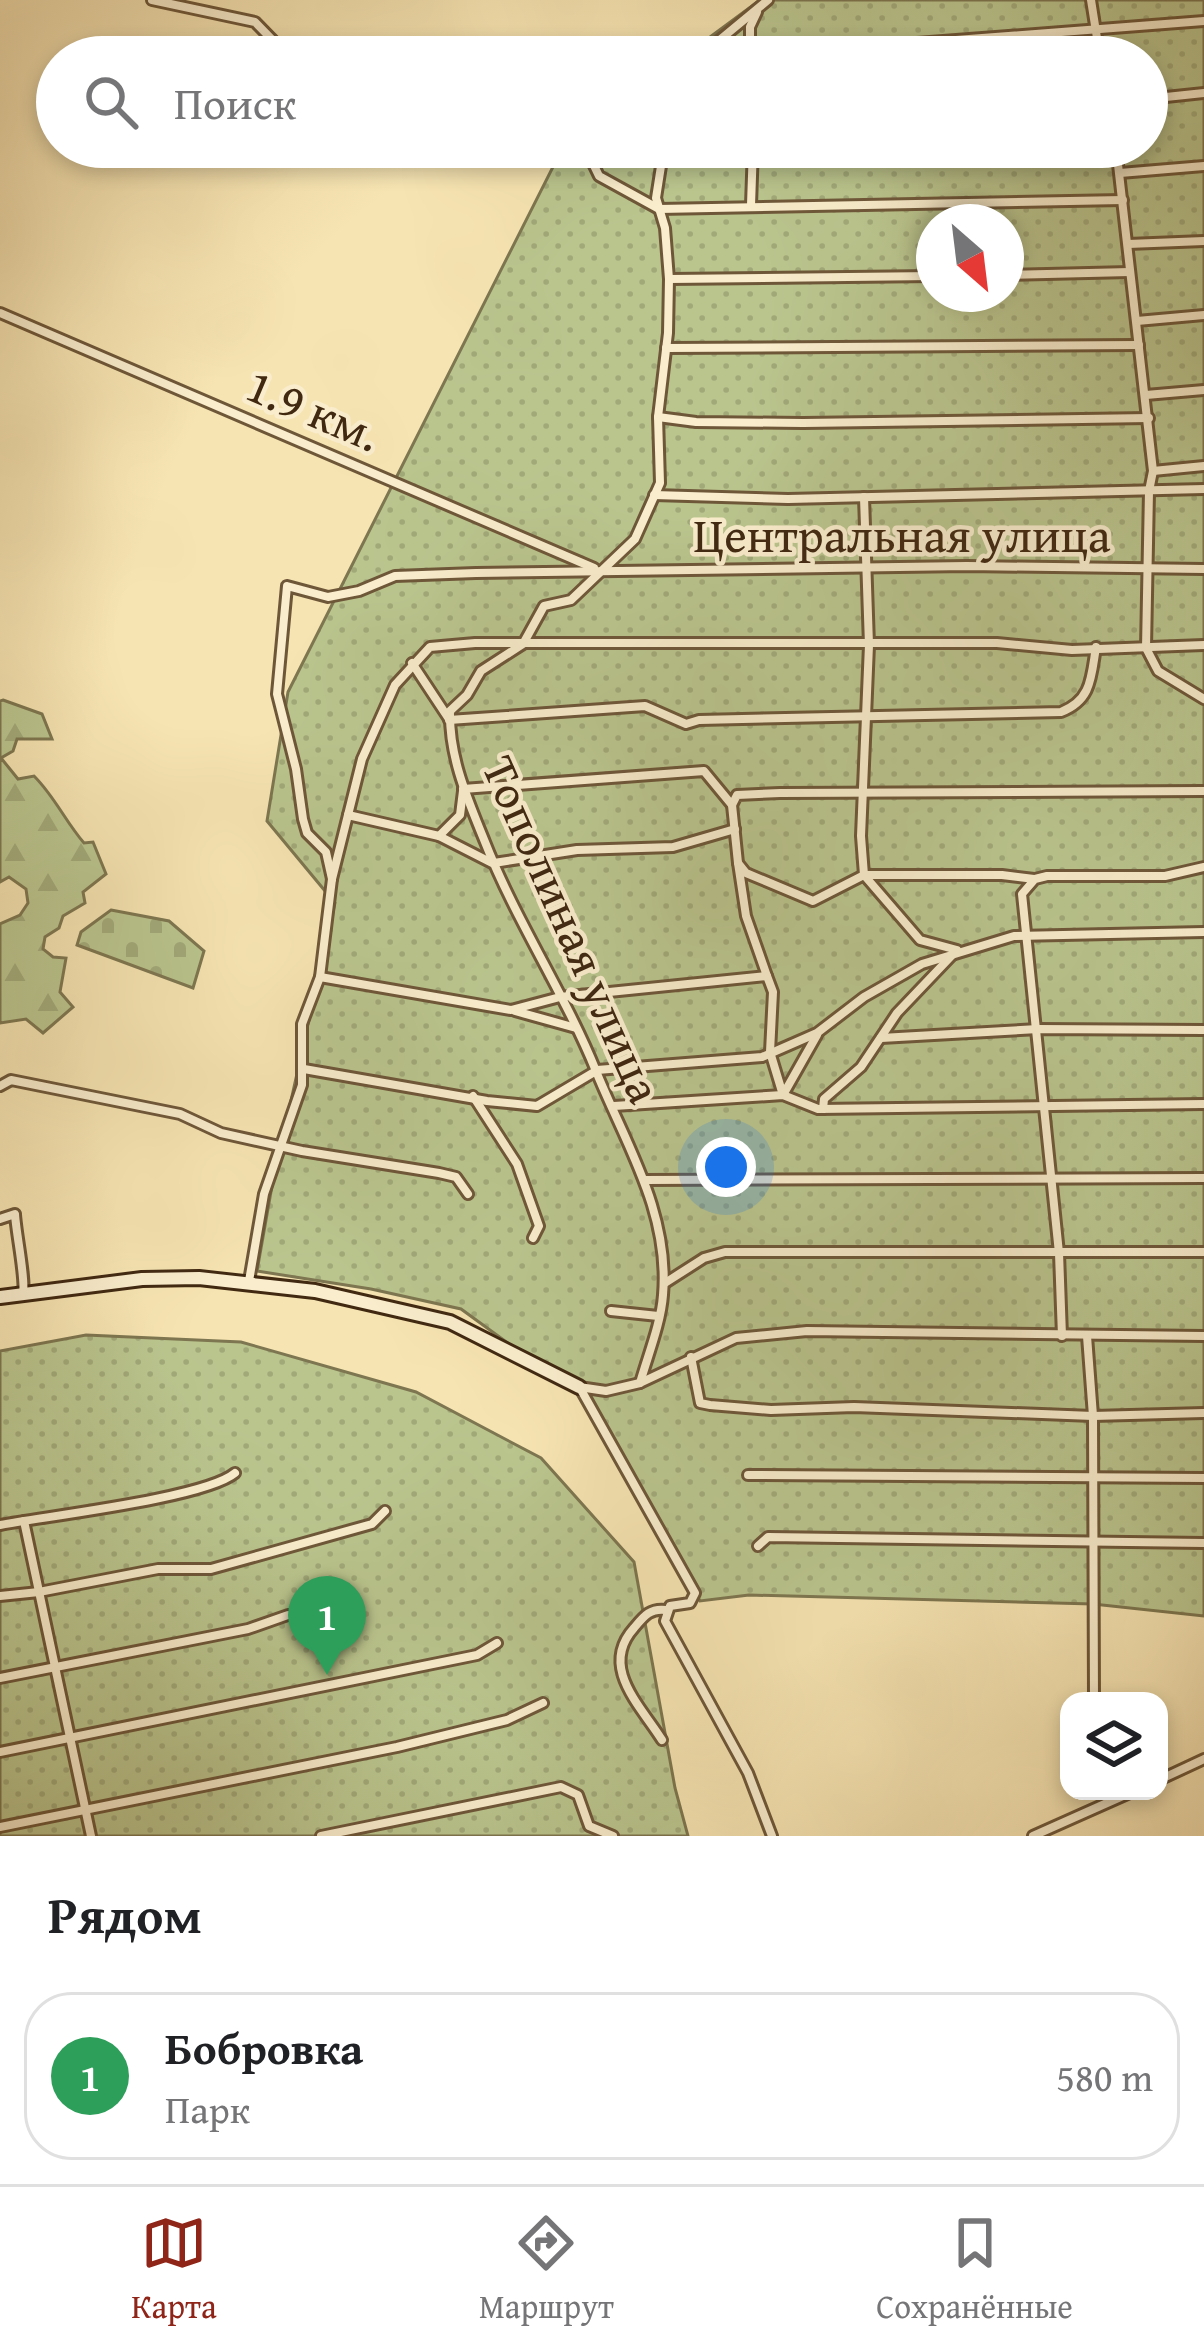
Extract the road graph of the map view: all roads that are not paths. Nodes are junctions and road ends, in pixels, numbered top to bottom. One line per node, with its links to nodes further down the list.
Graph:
1 (152, 0): 7 (street)
2 (768, 0): 4 (street)
3 (1091, 0): 6 (street)
4 (758, 10): 8 (street); 9 (street)
5 (1204, 21): 6 (street)
6 (1095, 28): 10 (street); 11 (street)
7 (269, 36)
8 (725, 36)
9 (750, 36)
10 (996, 36)
11 (1096, 36)
12 (1204, 93): 13 (street)
13 (1168, 97)
14 (1204, 166): 19 (street)
15 (595, 168): 22 (street)
16 (658, 168): 22 (street)
17 (752, 168): 21 (street)
18 (1119, 168): 19 (street)
19 (1120, 173): 20 (street)
20 (1123, 200): 21 (street); 24 (street)
21 (751, 206): 22 (street)
22 (658, 209): 28 (street)
23 (1204, 241): 24 (street)
24 (1128, 244): 25 (street)
25 (1130, 272): 26 (street); 31 (street)
26 (1024, 275)
27 (916, 276): 28 (street)
28 (669, 279): 33 (street)
29 (0, 314): 47 (street, 1.9 км.)
30 (1204, 315): 31 (street)
31 (1137, 321): 32 (street)
32 (1138, 345): 33 (street); 35 (street)
33 (666, 348): 36 (street)
34 (1204, 390): 35 (street)
35 (1146, 395): 37 (street)
36 (658, 417): 37 (street); 42 (street)
37 (1149, 418): 39 (street)
38 (1204, 466): 39 (street)
39 (1153, 471): 41 (street)
40 (1204, 490): 41 (street)
41 (1149, 491): 43 (street); 45 (street)
42 (654, 494): 43 (street); 47 (street, Тополиная улица)
43 (864, 497): 44 (street)
44 (864, 569): 45 (street, Центральная улица); 47 (street, Центральная улица); 49 (street)
45 (1150, 569): 46 (street, Центральная улица); 52 (street)
46 (1204, 569)
47 (601, 571): 48 (street, Тополиная улица); 69 (street, Центральная улица)
48 (523, 644): 49 (street); 53 (street); 56 (street, Тополиная улица)
49 (868, 645): 51 (street); 55 (street)
50 (1204, 645): 52 (street)
51 (1096, 647): 52 (street); 55 (street)
52 (1146, 647): 54 (street)
53 (412, 663): 56 (street); 61 (street)
54 (1204, 699)
55 (867, 718): 56 (street); 59 (street)
56 (449, 720): 57 (street, Тополиная улица)
57 (463, 789): 60 (street); 63 (street); 64 (street, Тополиная улица)
58 (1204, 790): 59 (street)
59 (865, 792): 60 (street); 67 (street)
60 (732, 806): 62 (street)
61 (348, 814): 63 (street); 69 (street)
62 (735, 830): 64 (street); 65 (street)
63 (439, 836): 64 (street)
64 (493, 863): 77 (street, Тополиная улица)
65 (738, 863): 67 (street); 75 (street)
66 (1204, 867): 70 (street)
67 (864, 875): 68 (street); 74 (street)
68 (1012, 878): 70 (street); 71 (street)
69 (332, 879): 76 (street)
70 (1035, 879): 71 (street)
71 (1022, 894): 73 (street)
72 (1204, 932): 73 (street)
73 (1025, 939): 74 (street); 80 (street)
74 (957, 950): 82 (street); 83 (street)
75 (767, 976): 77 (street); 84 (street)
76 (320, 977): 78 (street); 85 (street)
77 (560, 997): 78 (street); 79 (street, Тополиная улица)
78 (511, 1010): 79 (street)
79 (577, 1028): 86 (street, Тополиная улица)
80 (1038, 1029): 81 (street); 83 (street); 92 (street)
81 (1204, 1030)
82 (818, 1034): 84 (street); 88 (street)
83 (880, 1038): 93 (street)
84 (770, 1052): 86 (street); 88 (street)
85 (304, 1069): 89 (street); 94 (street)
86 (596, 1070): 89 (street); 91 (street, Тополиная улица)
87 (0, 1086): 94 (street)
88 (784, 1095): 91 (street); 93 (street)
89 (473, 1096): 100 (street)
90 (1204, 1104): 92 (street)
91 (614, 1106): 97 (street, Тополиная улица)
92 (1045, 1106): 93 (street); 96 (street)
93 (823, 1109)
94 (282, 1145): 98 (street); 103 (street)
95 (1204, 1178): 96 (street)
96 (1052, 1179): 97 (street); 102 (street)
97 (644, 1180): 104 (street, Тополиная улица)
98 (468, 1194)
99 (0, 1219): 105 (street)
100 (533, 1238)
101 (1204, 1252): 102 (street)
102 (1059, 1253): 104 (street); 109 (street)
103 (249, 1281): 105 (street); 114 (street)
104 (664, 1284): 108 (street, Тополиная улица)
105 (22, 1294): 106 (street)
106 (0, 1297)
107 (611, 1311): 108 (street)
108 (658, 1316): 113 (street, Тополиная улица)
109 (1062, 1336): 110 (street); 112 (street)
110 (1087, 1336): 111 (street); 116 (street)
111 (1204, 1336)
112 (691, 1358): 113 (street); 116 (street)
113 (640, 1383): 114 (street)
114 (579, 1387): 129 (street)
115 (1204, 1413): 116 (street)
116 (1094, 1416): 119 (street)
117 (235, 1473): 122 (street)
118 (748, 1475): 119 (street)
119 (1093, 1478): 120 (street); 124 (street)
120 (1204, 1478)
121 (385, 1511): 127 (street)
122 (24, 1520): 123 (street); 127 (street)
123 (0, 1525)
124 (1092, 1543): 125 (street); 126 (street); 134 (street)
125 (1204, 1543)
126 (758, 1546)
127 (39, 1592): 128 (street); 132 (street)
128 (0, 1596)
129 (666, 1610): 137 (street); 149 (street)
130 (288, 1615): 132 (street)
131 (497, 1643): 136 (street)
132 (56, 1667): 133 (street); 136 (street)
133 (0, 1678)
134 (1094, 1692)
135 (543, 1703): 144 (street)
136 (71, 1737): 138 (street); 144 (street)
137 (662, 1740)
138 (0, 1752)
139 (1204, 1759): 140 (street)
140 (1168, 1776)
141 (1099, 1800): 143 (street)
142 (1114, 1800): 143 (street)
143 (1099, 1807): 150 (street)
144 (86, 1810): 145 (street); 146 (street)
145 (0, 1827)
146 (92, 1836)
147 (321, 1836): 148 (street)
148 (613, 1836)
149 (772, 1836)
150 (1033, 1836)

